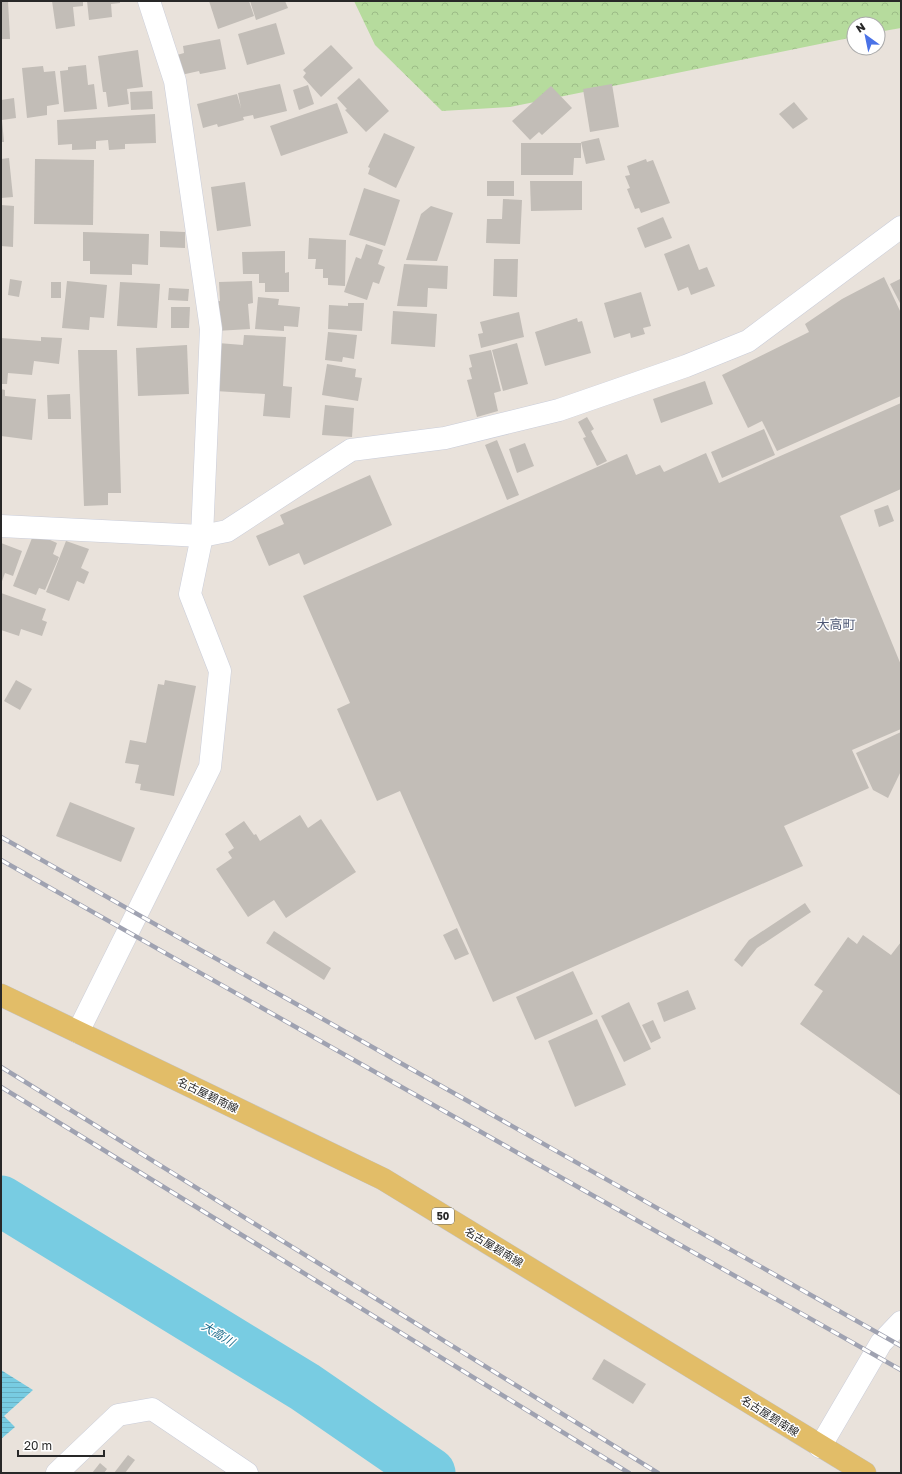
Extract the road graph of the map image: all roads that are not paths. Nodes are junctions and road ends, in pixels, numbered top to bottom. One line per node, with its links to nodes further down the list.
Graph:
1 (149, 1): 4 (street)
2 (901, 227): 4 (street)
3 (1, 526): 4 (street)
4 (202, 536): 6 (street)
5 (1, 995): 6 (main road, 名古屋碧南線 / 50)
6 (78, 1032): 8 (main road, 名古屋碧南線 / 50)
7 (901, 1322): 8 (street)
8 (820, 1447): 11 (main road, 名古屋碧南線 / 50)
9 (57, 1473): 10 (street)
10 (245, 1473)
11 (865, 1473)

